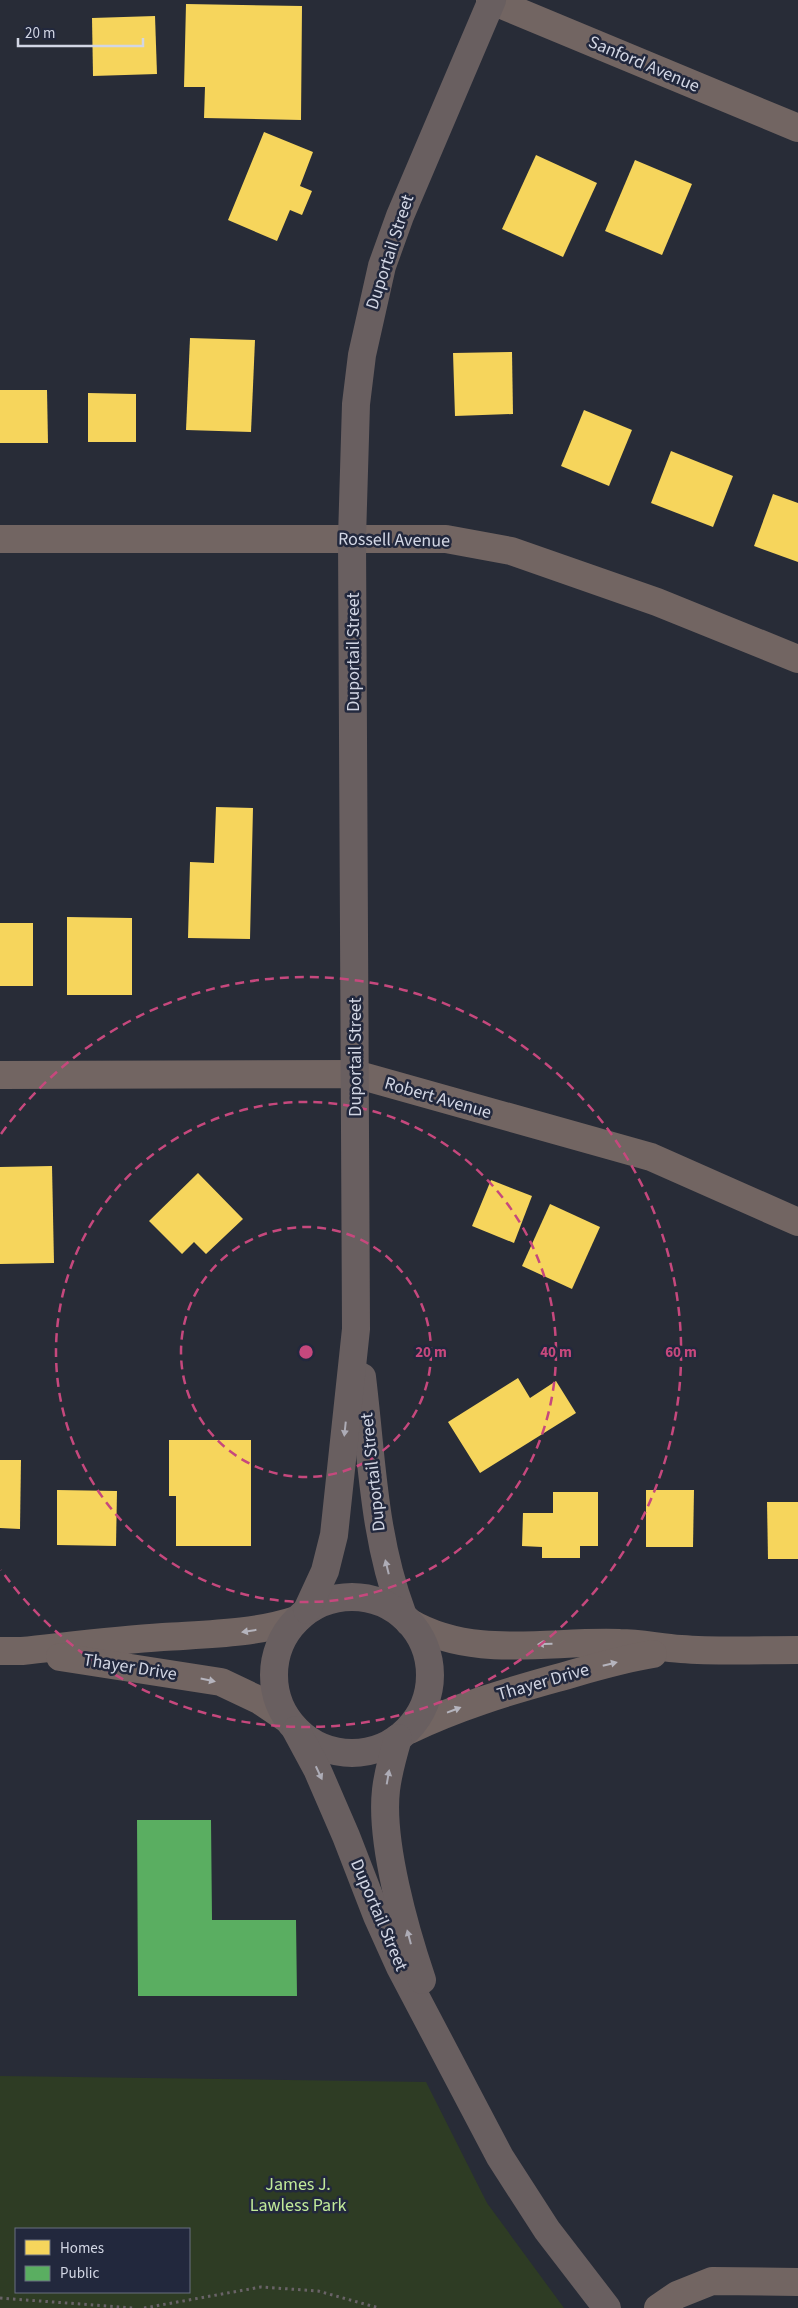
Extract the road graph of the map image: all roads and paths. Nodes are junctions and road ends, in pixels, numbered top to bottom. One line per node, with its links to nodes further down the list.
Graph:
1 (491, 0): 2 (street, Sanford Avenue); 3 (main road, Duportail Street)
2 (798, 128)
3 (352, 538): 4 (street, Rossell Avenue); 5 (street, Rossell Avenue); 7 (main road, Duportail Street)
4 (0, 539)
5 (798, 659)
6 (0, 1074): 7 (street, Robert Avenue)
7 (355, 1074): 8 (street, Robert Avenue); 9 (main road, Duportail Street)
8 (798, 1222)
9 (356, 1329): 10 (main road, Duportail Street, one-way to 10); 11 (main road, Duportail Street, one-way to 9)
10 (302, 1615): 11 (main road); 14 (street, Thayer Drive, one-way to 14); 15 (main road)
11 (406, 1617): 12 (street, Thayer Drive, one-way to 11); 16 (main road)
12 (681, 1650): 13 (street, Thayer Drive); 16 (street, Thayer Drive, one-way to 12)
13 (798, 1650)
14 (11, 1651): 15 (street, Thayer Drive, one-way to 15)
15 (291, 1725): 16 (main road); 17 (main road, Duportail Street, one-way to 17)
16 (404, 1734): 17 (main road, Duportail Street, one-way to 16)
17 (469, 2097): 23 (main road, Duportail Street)
18 (798, 2282): 24 (street)
19 (0, 2298): 20 (path)
20 (133, 2308)
21 (144, 2308): 22 (path)
22 (379, 2308)
23 (607, 2308)
24 (658, 2308)

